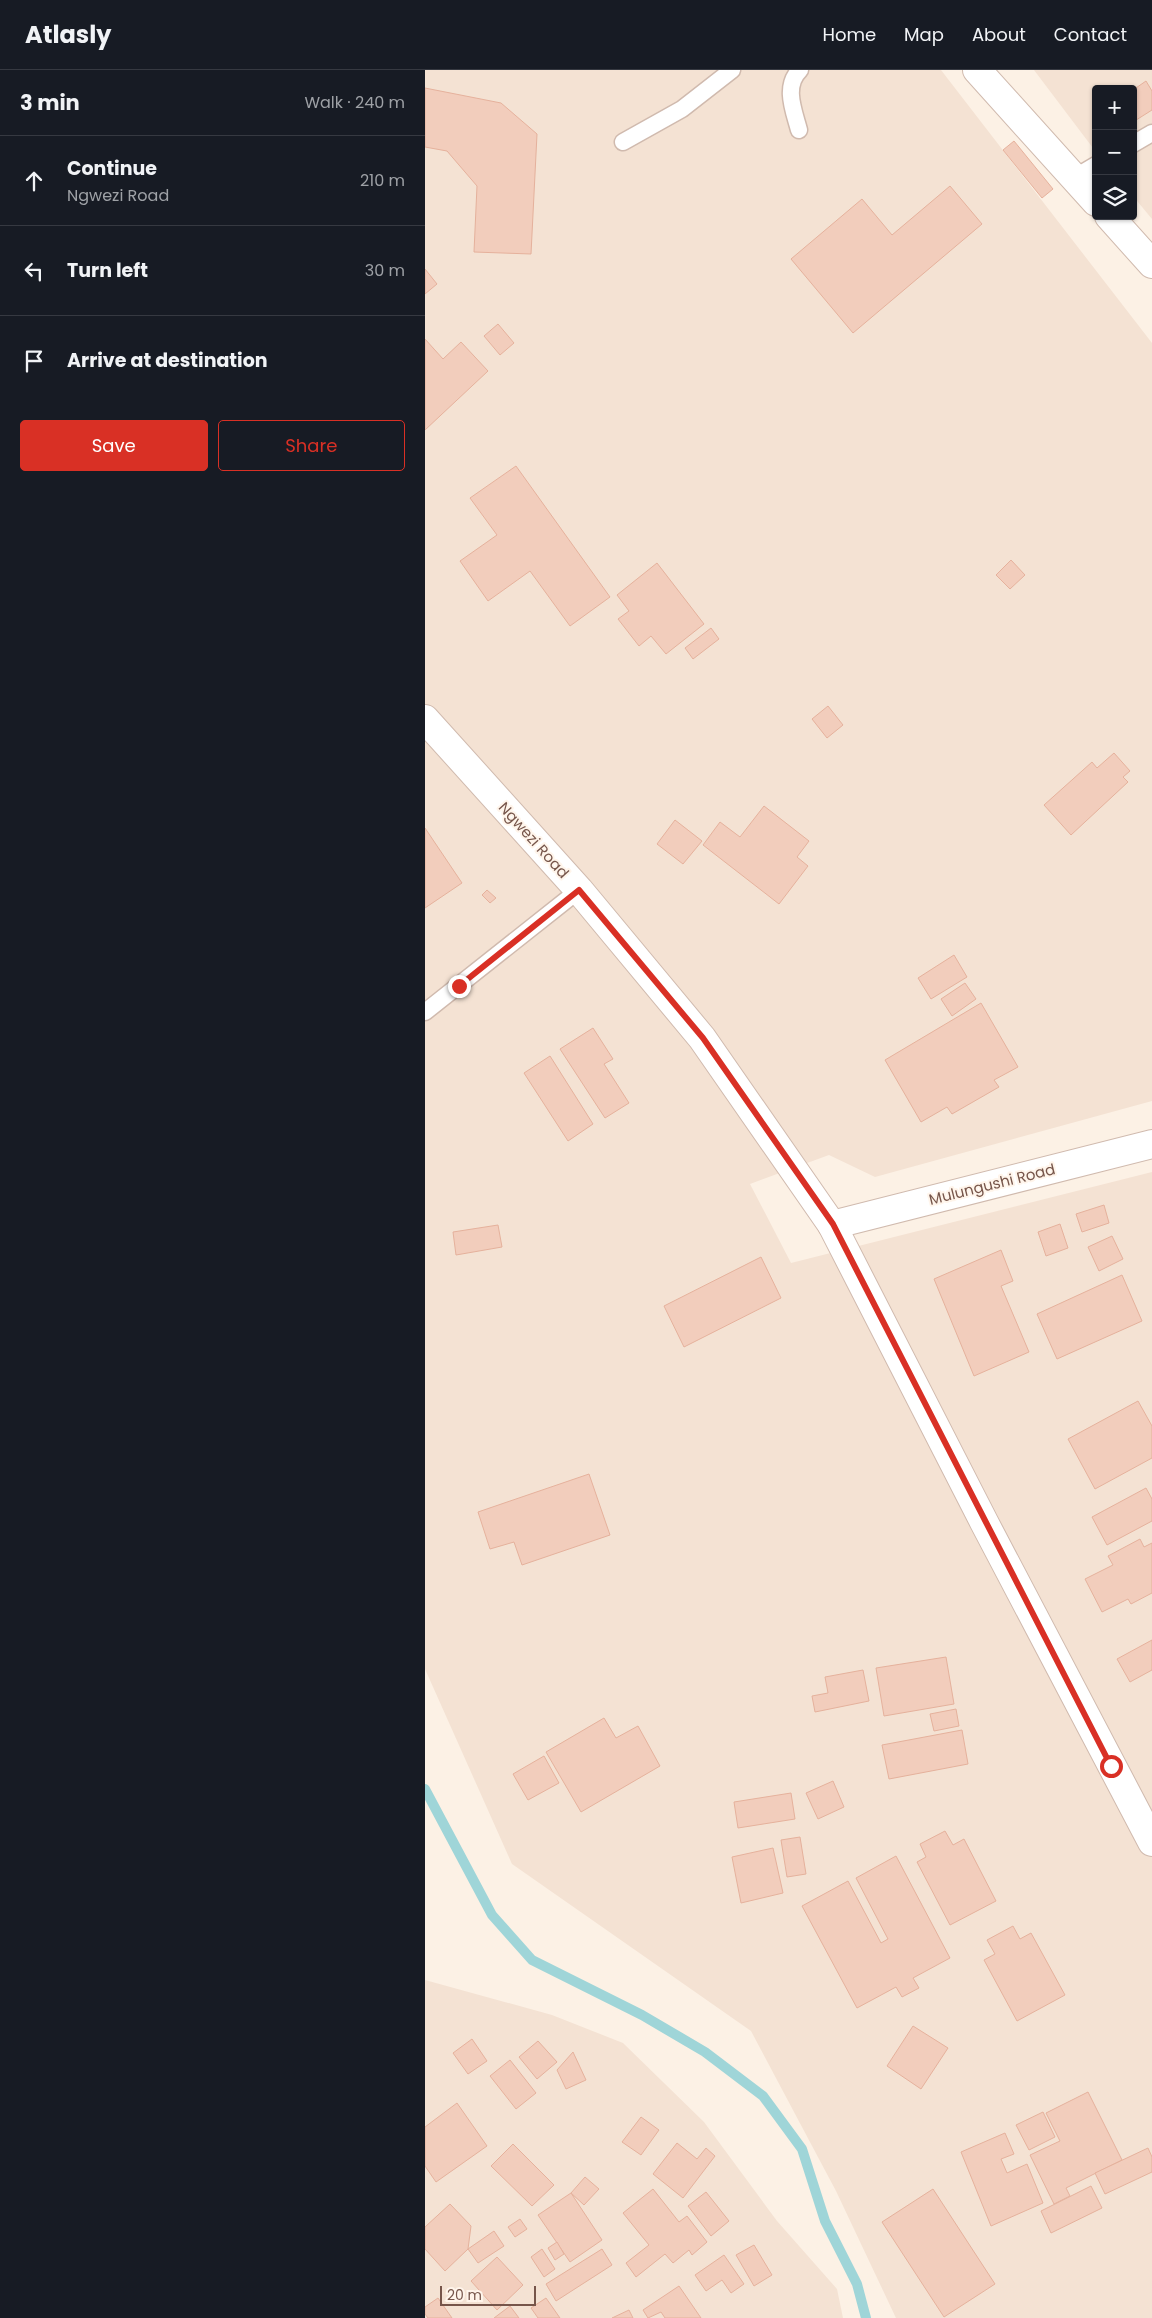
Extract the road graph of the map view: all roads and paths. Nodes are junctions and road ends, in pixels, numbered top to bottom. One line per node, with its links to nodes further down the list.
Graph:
1 (732, 70): 6 (lane)
2 (800, 70): 4 (lane)
3 (977, 70): 8 (street)
4 (799, 130)
5 (1152, 133): 7 (lane)
6 (623, 142)
7 (1137, 142)
8 (1085, 172): 9 (street)
9 (1092, 191)
10 (1113, 220): 11 (street)
11 (1152, 264)
12 (425, 718): 13 (street, Ngwezi Road)
13 (579, 890): 14 (lane); 16 (street, Ngwezi Road)
14 (425, 1012)
15 (1152, 1144): 16 (street, Mulungushi Road)
16 (833, 1224): 17 (street, Ngwezi Road)
17 (1152, 1842)

